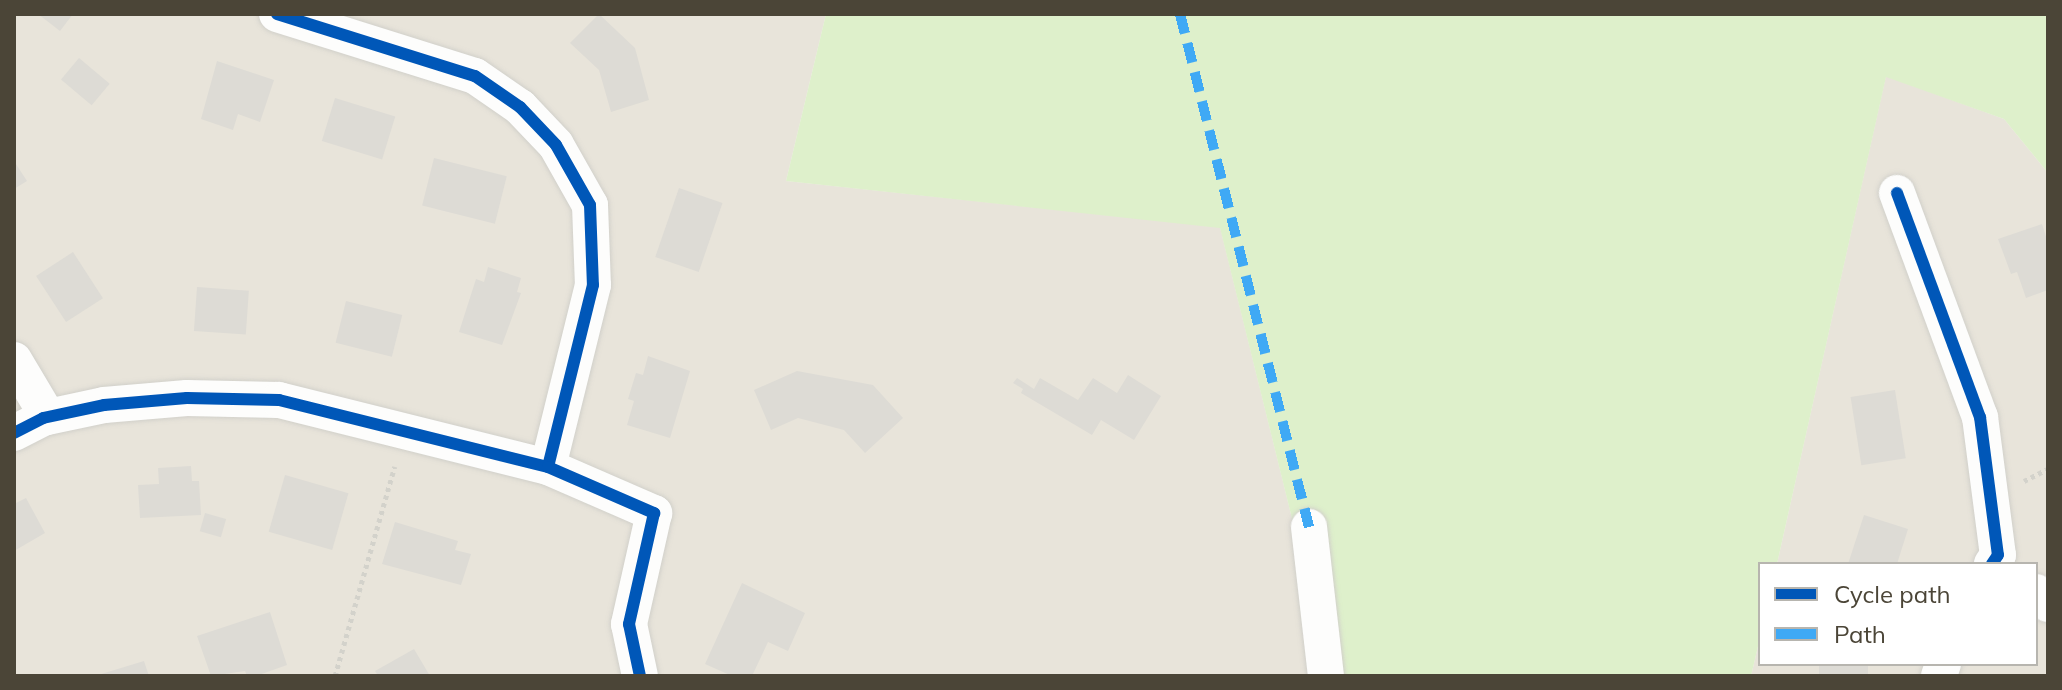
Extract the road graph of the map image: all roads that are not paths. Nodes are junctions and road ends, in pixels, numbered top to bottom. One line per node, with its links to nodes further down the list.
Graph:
1 (277, 14): 6 (street)
2 (1897, 193): 8 (street)
3 (14, 360): 4 (street)
4 (48, 417): 5 (street); 6 (street)
5 (14, 433)
6 (548, 467): 9 (street)
7 (1309, 527): 10 (street)
8 (1999, 561)
9 (640, 676)
10 (1326, 676)

